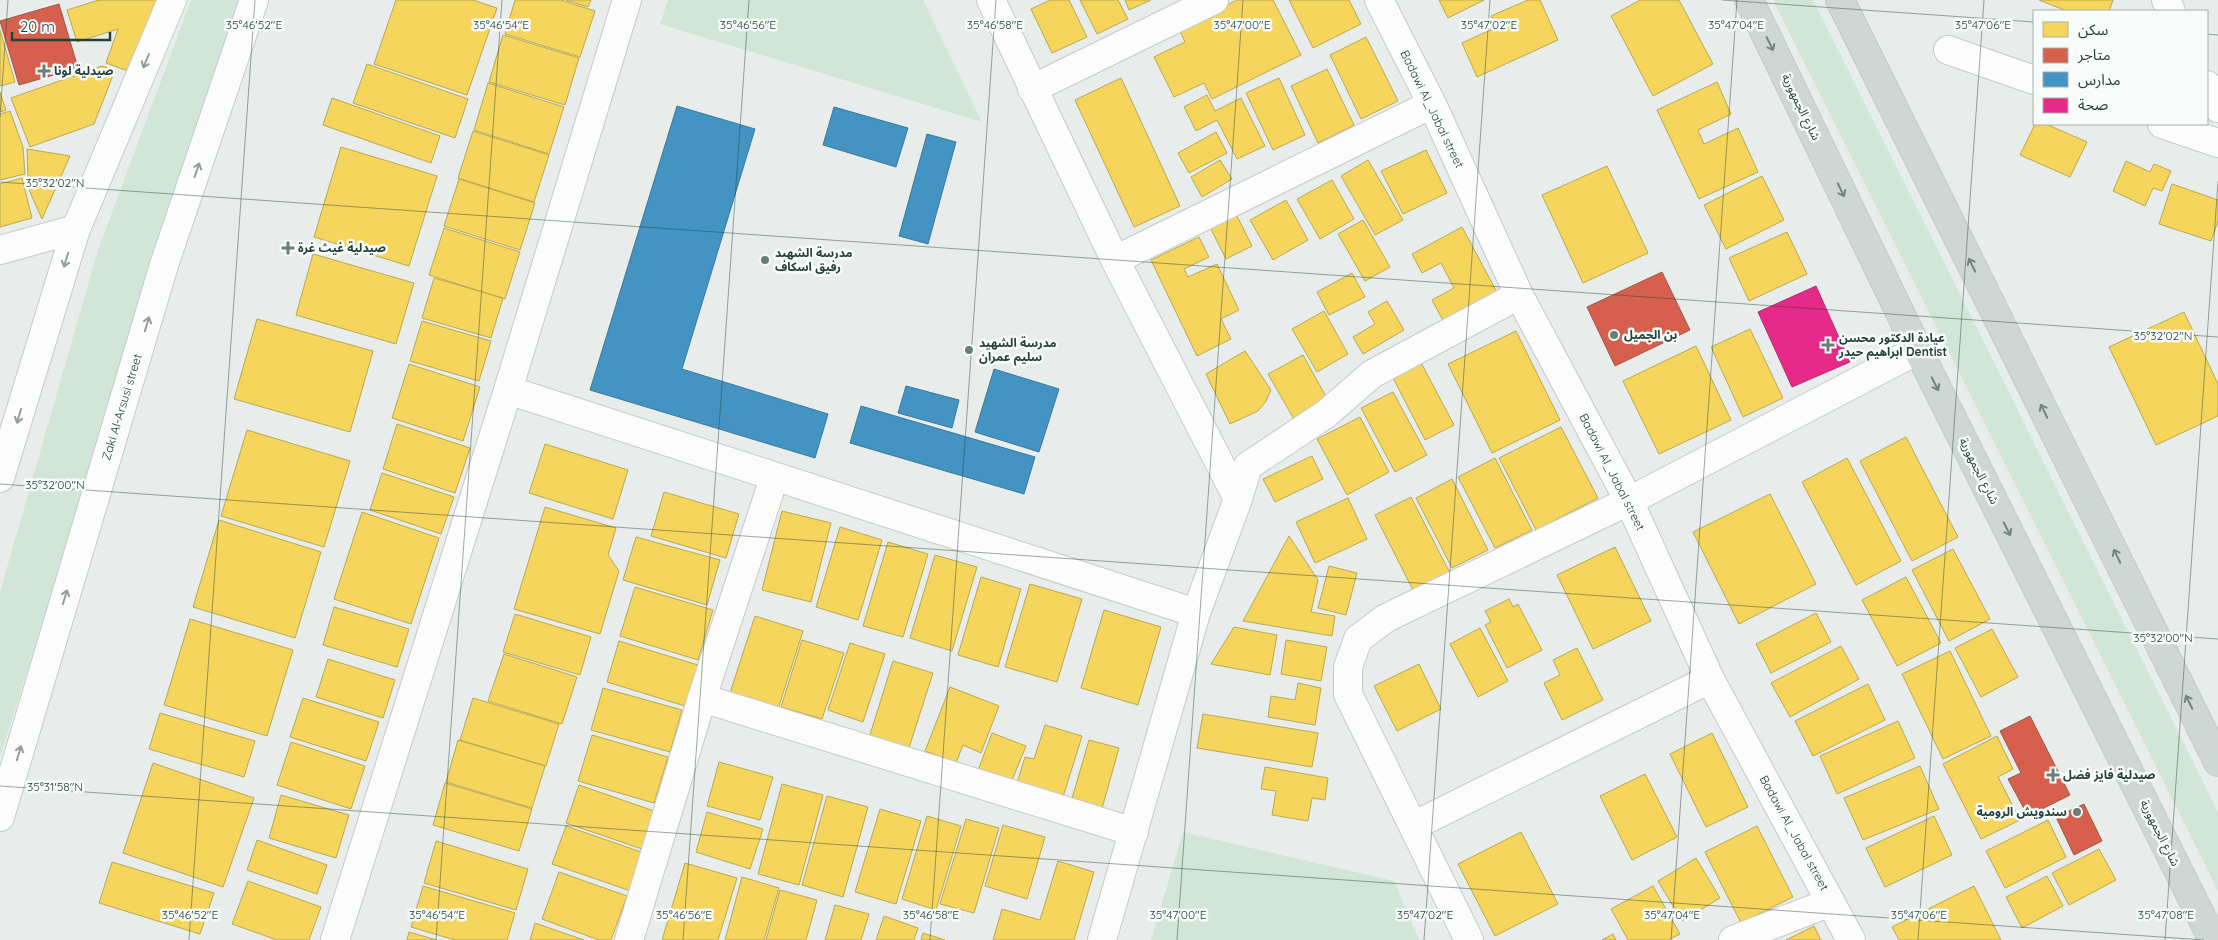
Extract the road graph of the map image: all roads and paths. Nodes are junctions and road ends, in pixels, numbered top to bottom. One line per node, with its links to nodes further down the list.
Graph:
1 (172, 0): 17 (street, one-way to 17)
2 (254, 0): 32 (street, Zaki Al-Arsusi street, one-way to 2)
3 (627, 0): 22 (street)
4 (991, 0): 12 (street)
5 (1214, 0): 12 (street)
6 (1379, 0): 13 (street, Badawi Al_Jabal street)
7 (1749, 0): 21 (main road, شارع الجمهورية, one-way to 21)
8 (1840, 0): 30 (main road, one-way to 8)
9 (1948, 50): 10 (street)
10 (2033, 80)
11 (2208, 87): 14 (street)
12 (1032, 89): 19 (street)
13 (1432, 104): 19 (street); 20 (street, Badawi Al_Jabal street)
14 (2218, 108)
15 (2165, 125): 16 (street)
16 (2218, 143)
17 (76, 229): 18 (street); 23 (street, one-way to 23)
18 (0, 250)
19 (1115, 260): 25 (street)
20 (1519, 295): 25 (street); 26 (street, Badawi Al_Jabal street)
21 (1918, 350): 26 (street); 42 (main road, شارع الجمهورية, one-way to 42)
22 (508, 390): 24 (street); 36 (street)
23 (0, 478)
24 (774, 478): 27 (street); 29 (street)
25 (1238, 499): 27 (street)
26 (1629, 500): 28 (street, Badawi Al_Jabal street); 33 (street)
27 (1196, 613): 34 (street)
28 (1710, 679): 33 (street); 35 (street, Badawi Al_Jabal street)
29 (702, 698): 34 (street); 37 (street)
30 (2212, 732): 31 (main road)
31 (2218, 762)
32 (0, 816)
33 (1414, 826): 39 (street)
34 (1134, 832): 38 (street)
35 (1831, 902): 40 (street); 41 (street, Badawi Al_Jabal street)
36 (335, 940)
37 (629, 940)
38 (1102, 940)
39 (1469, 940)
40 (1733, 940)
41 (1850, 940)
42 (2213, 940)

